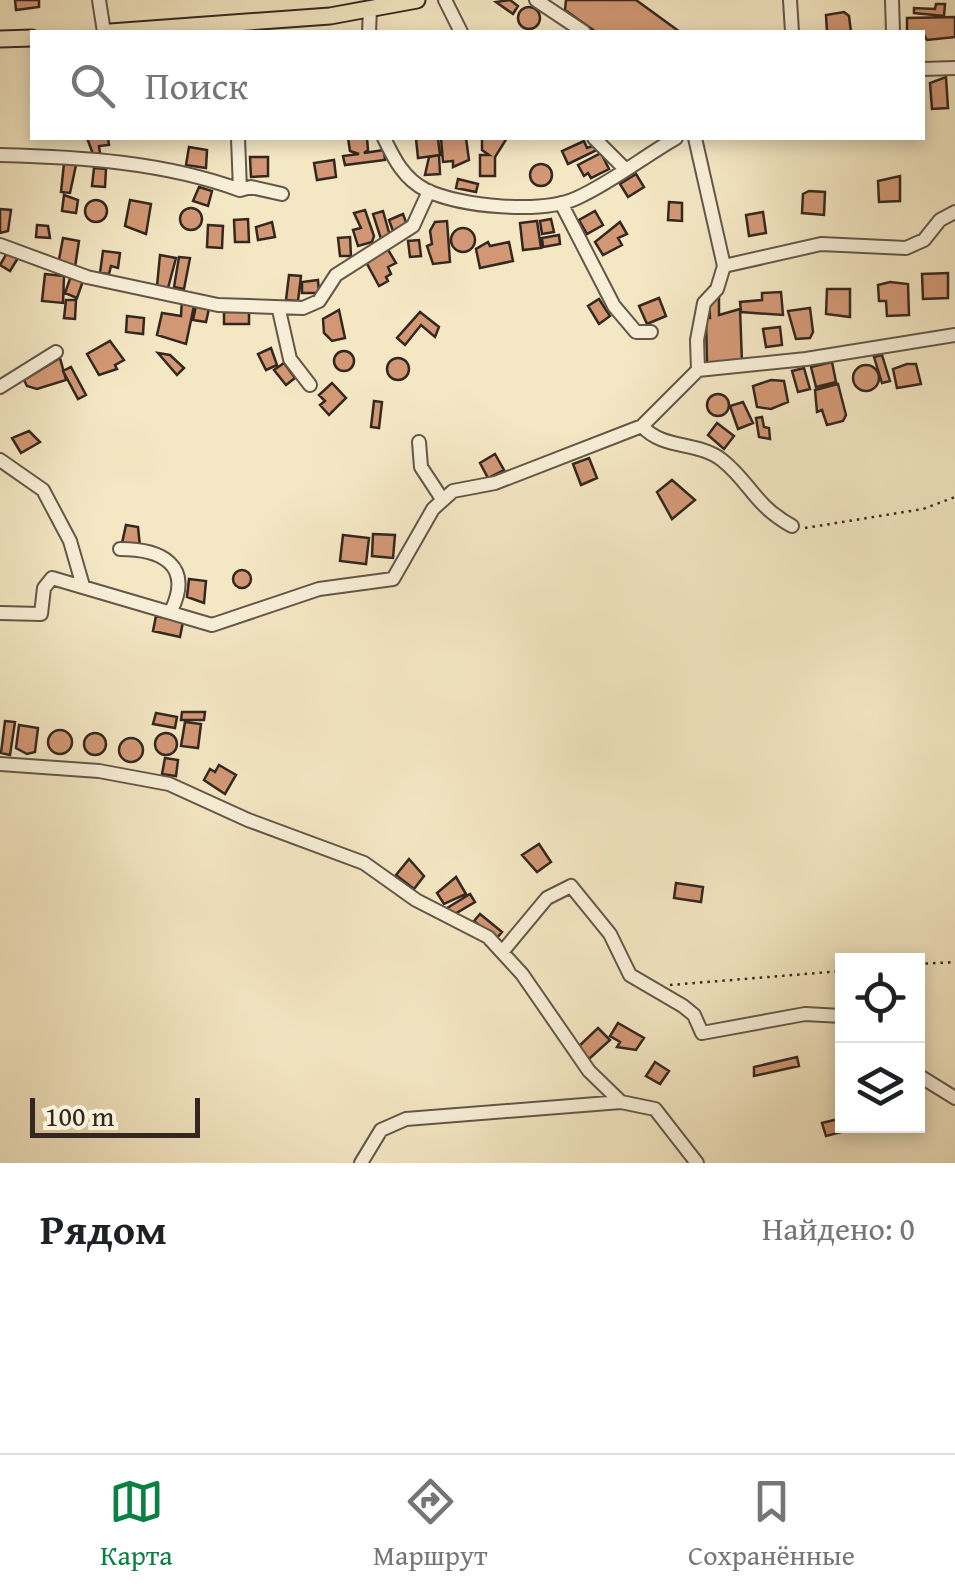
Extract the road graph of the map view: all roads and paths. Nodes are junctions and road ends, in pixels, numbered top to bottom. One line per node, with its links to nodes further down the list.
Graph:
1 (99, 0): 9 (street)
2 (417, 0): 7 (main road)
3 (445, 0): 12 (street)
4 (536, 0): 13 (street)
5 (790, 0): 14 (street)
6 (892, 0): 15 (street)
7 (370, 9): 8 (main road); 11 (street)
8 (235, 27): 10 (main road)
9 (106, 30)
10 (158, 30)
11 (369, 30)
12 (460, 30)
13 (581, 30)
14 (792, 30)
15 (893, 30)
16 (30, 38): 17 (main road)
17 (0, 40)
18 (955, 68): 19 (street)
19 (925, 69)
20 (238, 140): 27 (street)
21 (385, 140): 28 (street)
22 (596, 140): 26 (street)
23 (673, 140): 26 (street)
24 (695, 140): 33 (street)
25 (0, 154): 27 (street)
26 (624, 168): 30 (street)
27 (240, 190): 29 (street)
28 (428, 192): 30 (street); 34 (street)
29 (282, 194)
30 (562, 203): 35 (street)
31 (955, 212): 33 (street)
32 (0, 245): 34 (street)
33 (724, 266): 38 (street)
34 (278, 310): 39 (street)
35 (651, 332)
36 (955, 335): 38 (street)
37 (56, 352): 40 (street)
38 (698, 370): 41 (street)
39 (310, 385)
40 (0, 387)
41 (642, 426): 45 (street); 46 (street)
42 (419, 442): 45 (street)
43 (0, 460): 48 (street)
44 (955, 497): 46 (path)
45 (442, 500): 49 (street)
46 (792, 526)
47 (120, 549): 49 (street)
48 (84, 586): 49 (street); 50 (street)
49 (171, 612)
50 (0, 613)
51 (0, 764): 52 (street)
52 (503, 951): 56 (street); 60 (street)
53 (955, 962): 54 (path)
54 (925, 964)
55 (835, 972): 56 (path)
56 (648, 988): 57 (street)
57 (835, 1016)
58 (925, 1079): 59 (street)
59 (955, 1098)
60 (621, 1102): 61 (street); 62 (street)
61 (361, 1163)
62 (697, 1163)

